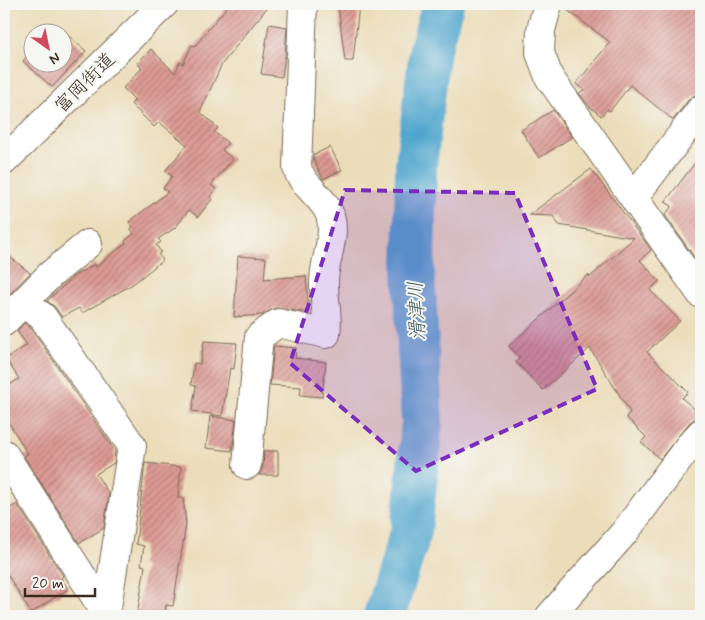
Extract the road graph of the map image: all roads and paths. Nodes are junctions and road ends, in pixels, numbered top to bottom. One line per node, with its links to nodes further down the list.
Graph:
1 (164, 4): 5 (street, 富岡街道)
2 (303, 4): 13 (street)
3 (548, 4): 6 (street)
4 (701, 110): 6 (street)
5 (4, 161)
6 (634, 197): 8 (street)
7 (88, 244): 9 (street)
8 (701, 294)
9 (23, 304): 10 (street); 14 (street)
10 (4, 322)
11 (701, 433): 15 (street)
12 (4, 454): 14 (street)
13 (247, 465)
14 (105, 614)
15 (550, 616)

